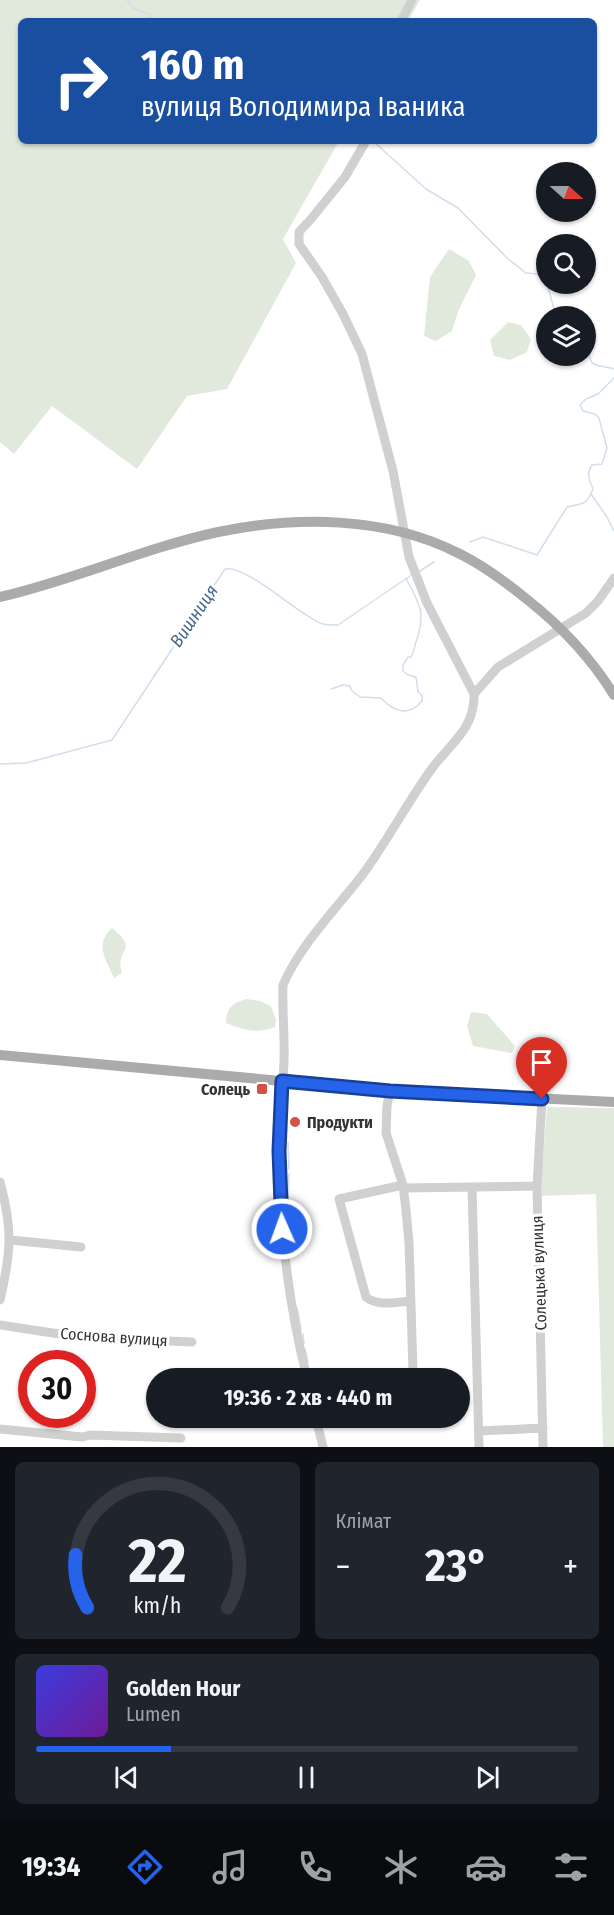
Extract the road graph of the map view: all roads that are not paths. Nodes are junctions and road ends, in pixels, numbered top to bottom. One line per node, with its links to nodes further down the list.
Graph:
1 (412, 0): 2 (street)
2 (403, 18)
3 (364, 144): 4 (street)
4 (404, 533): 6 (main road); 7 (main road); 8 (street)
5 (614, 578): 7 (street)
6 (0, 597)
7 (561, 628): 8 (street); 9 (main road)
8 (474, 694): 11 (street)
9 (614, 695)
10 (0, 1055): 11 (main road)
11 (282, 1081): 12 (main road); 26 (street)
12 (390, 1091): 13 (main road); 17 (street)
13 (542, 1099): 14 (main road); 16 (street, Солецька вулиця)
14 (614, 1102)
15 (0, 1182): 19 (street)
16 (537, 1186): 18 (street); 29 (street, Солецька вулиця)
17 (403, 1187): 18 (street); 23 (street); 23 (street)
18 (472, 1187): 31 (street)
19 (10, 1240): 20 (street); 21 (street)
20 (81, 1247)
21 (3, 1270): 22 (street)
22 (0, 1300)
23 (411, 1301): 27 (street)
24 (0, 1325): 25 (street, Соснова вулиця)
25 (192, 1342)
26 (306, 1368)
27 (413, 1368)
28 (318, 1428): 35 (street)
29 (543, 1428): 31 (street); 37 (street, Солецька вулиця)
30 (0, 1429): 33 (street)
31 (479, 1431): 36 (street)
32 (181, 1438): 34 (street)
33 (82, 1442): 34 (street)
34 (128, 1442)
35 (323, 1447)
36 (479, 1447)
37 (543, 1447)

